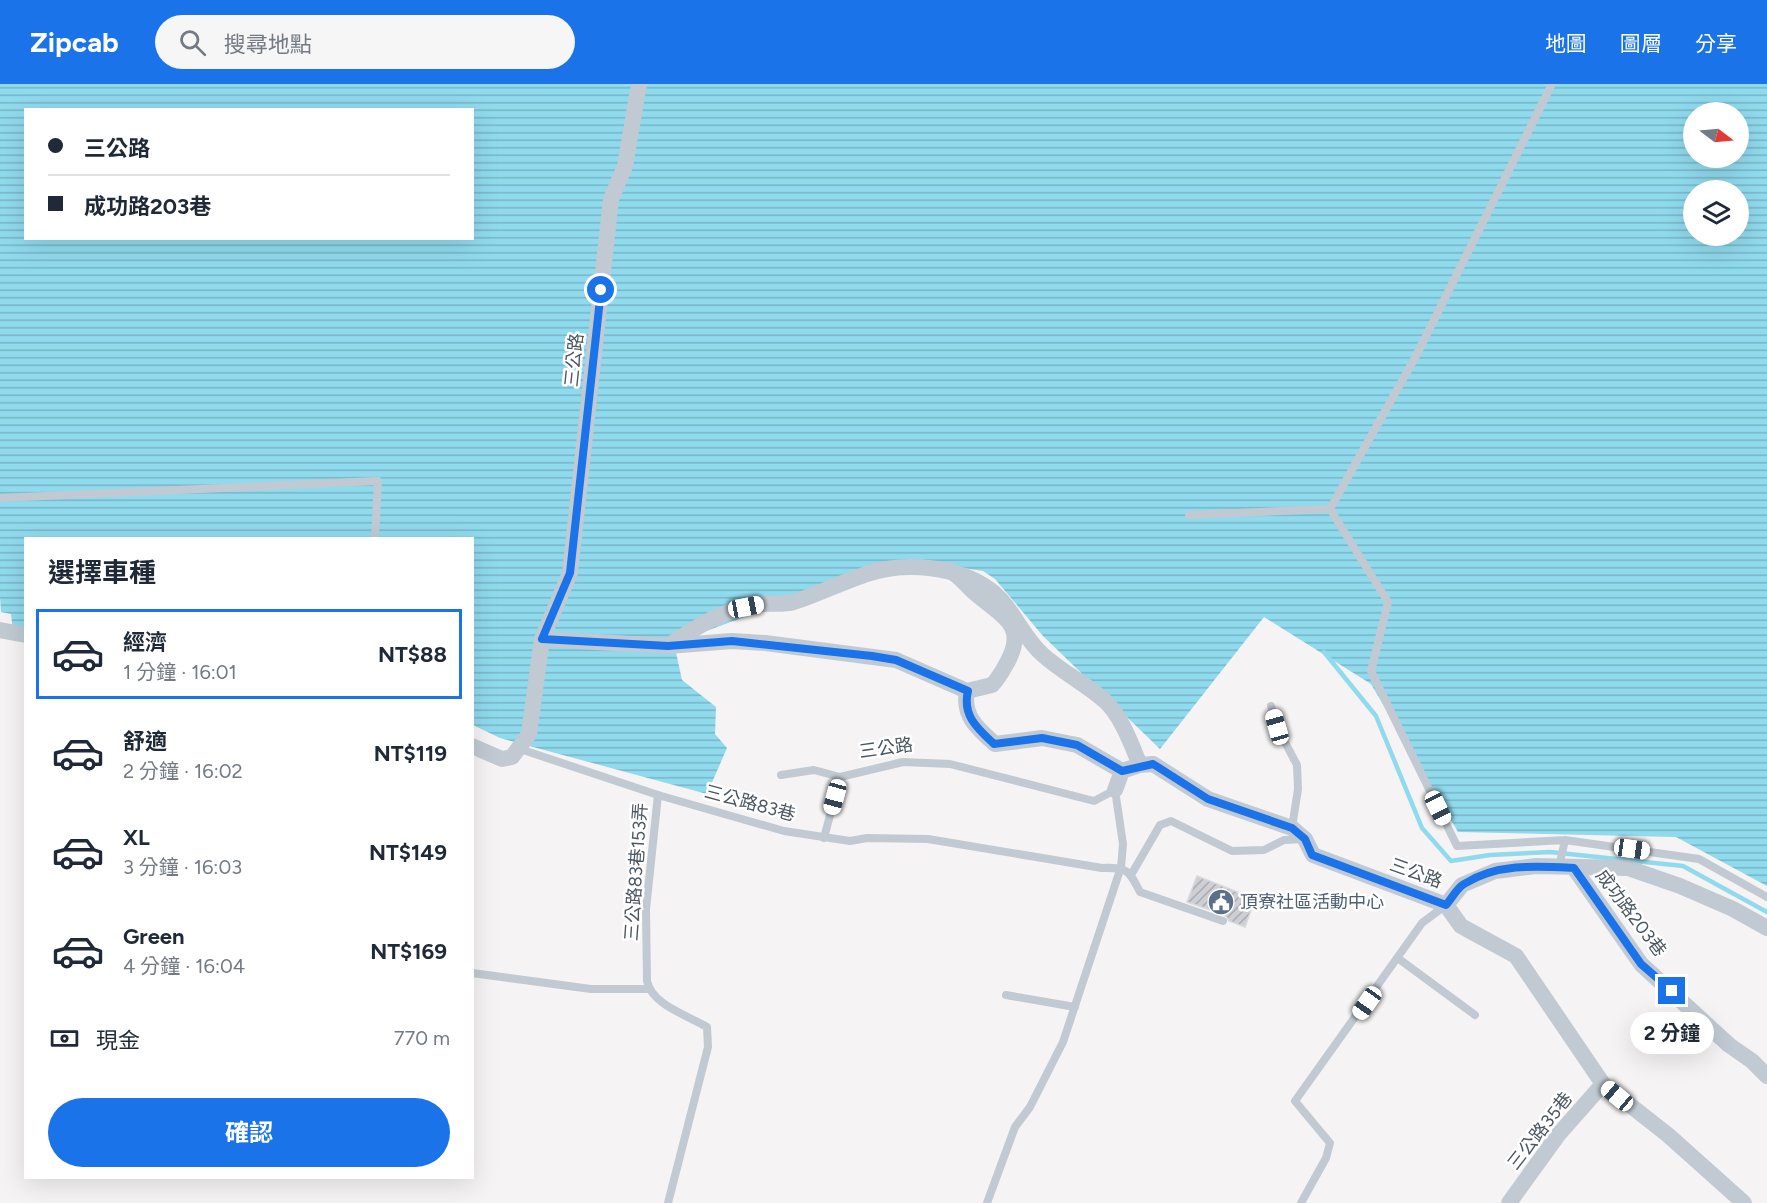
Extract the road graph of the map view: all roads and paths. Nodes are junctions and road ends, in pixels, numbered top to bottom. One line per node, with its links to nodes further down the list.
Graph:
1 (639, 84): 10 (street, 三公路)
2 (1552, 84): 4 (lane)
3 (0, 498): 6 (lane)
4 (1330, 509): 5 (lane); 24 (lane)
5 (1189, 515)
6 (375, 537)
7 (948, 570): 11 (street); 12 (street); 16 (street)
8 (0, 627): 9 (street)
9 (24, 634)
10 (542, 639): 11 (street); 15 (street, 三公路)
11 (668, 646): 12 (street)
12 (968, 691): 17 (street)
13 (1271, 706): 22 (lane)
14 (474, 747): 15 (street)
15 (520, 749): 21 (lane, 三公路83巷)
16 (1140, 765): 17 (street); 22 (street, 三公路)
17 (1122, 771): 20 (street)
18 (780, 775): 19 (lane, 三公路)
19 (840, 777): 20 (lane, 三公路); 23 (lane)
20 (1115, 790): 25 (lane)
21 (658, 795): 23 (lane, 三公路83巷); 34 (lane, 三公路83巷153弄)
22 (1299, 834): 27 (lane); 29 (street, 三公路)
23 (824, 838): 25 (lane, 三公路83巷)
24 (1565, 840): 26 (lane); 28 (lane)
25 (1121, 867): 27 (lane); 36 (lane)
26 (1566, 868): 29 (street); 31 (street); 38 (street, 成功路203巷)
27 (1131, 874): 30 (lane)
28 (1767, 897)
29 (1446, 905): 32 (lane); 39 (street, 三公路)
30 (1223, 921)
31 (1767, 928)
32 (1399, 959): 37 (lane); 42 (lane)
33 (474, 973): 34 (lane)
34 (649, 990): 40 (lane)
35 (1006, 995): 36 (lane)
36 (1075, 1007): 41 (lane)
37 (1475, 1015)
38 (1767, 1076)
39 (1603, 1084): 43 (street, 三公路35巷); 44 (street, 三公路)
40 (668, 1203)
41 (987, 1203)
42 (1301, 1203)
43 (1509, 1203)
44 (1744, 1203)

